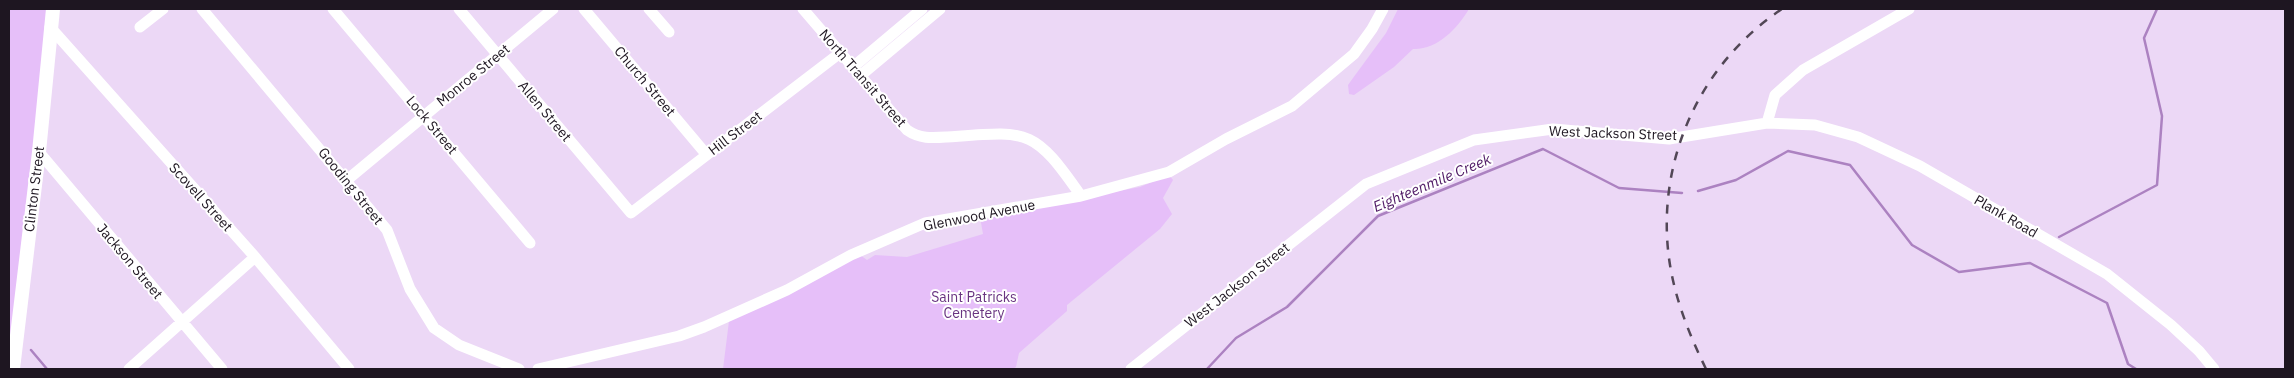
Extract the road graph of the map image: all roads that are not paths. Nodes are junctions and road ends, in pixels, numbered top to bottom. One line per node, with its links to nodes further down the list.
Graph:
1 (53, 9): 14 (main road, Clinton Street)
2 (163, 9): 15 (street)
3 (202, 9): 24 (street, Gooding Street)
4 (333, 9): 20 (street, Lock Street)
5 (459, 9): 18 (street, Allen Street)
6 (554, 9): 18 (street, Monroe Street)
7 (584, 9): 23 (street, Church Street)
8 (649, 9): 16 (street)
9 (803, 9): 17 (street, North Transit Street)
10 (922, 9): 19 (street)
11 (940, 9): 19 (street)
12 (1382, 9): 25 (street, Glenwood Avenue)
13 (1909, 9): 21 (street)
14 (50, 27): 22 (main road, Clinton Street); 28 (street, Scovell Street)
15 (140, 27)
16 (669, 32)
17 (840, 53): 19 (street, North Transit Street); 23 (street, Hill Street)
18 (498, 55): 20 (street, Monroe Street); 26 (street, Allen Street)
19 (857, 71): 25 (street, North Transit Street)
20 (424, 116): 24 (street, Monroe Street); 27 (street, Lock Street)
21 (1767, 123): 36 (street, West Jackson Street); 37 (street, Plank Road)
22 (38, 152): 29 (street, Jackson Street); 30 (main road, Clinton Street)
23 (706, 154): 26 (street, Hill Street)
24 (347, 180): 34 (street, Gooding Street)
25 (1081, 196): 35 (street, Glenwood Avenue)
26 (631, 213)
27 (530, 243)
28 (255, 257): 29 (street); 33 (street, Scovell Street)
29 (181, 321): 31 (street); 32 (street, Jackson Street)
30 (12, 369)
31 (129, 369)
32 (222, 369)
33 (349, 369)
34 (519, 369)
35 (538, 369)
36 (1131, 369)
37 (2214, 369)

